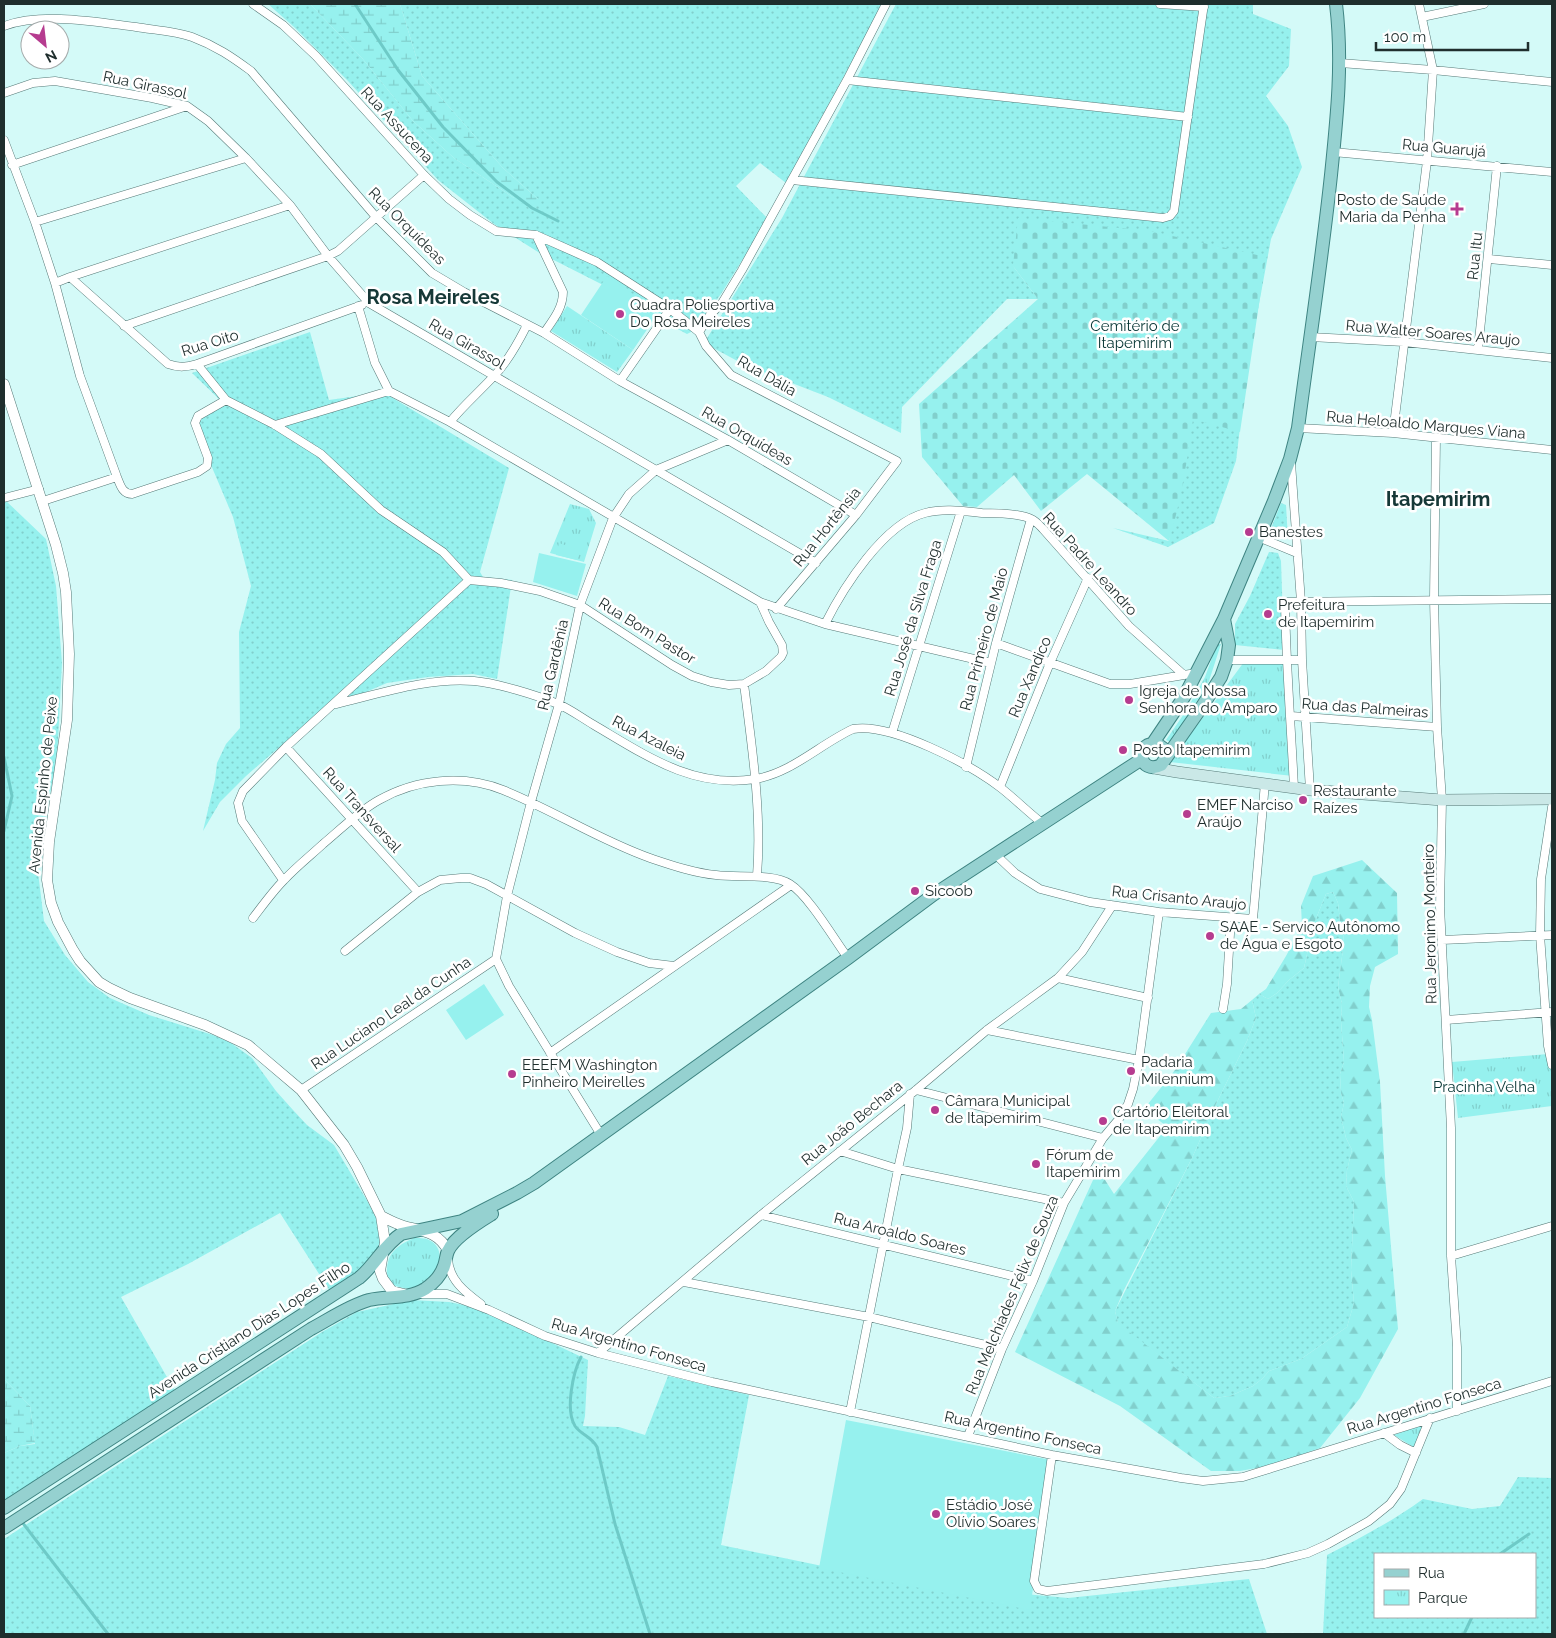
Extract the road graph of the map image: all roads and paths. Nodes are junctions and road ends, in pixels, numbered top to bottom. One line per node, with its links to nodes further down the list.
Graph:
1 (253, 4): 24 (street, Rua Assucena)
2 (886, 4): 12 (street)
3 (1160, 4): 7 (street)
4 (1336, 4): 10 (main road)
5 (1419, 4): 8 (street)
6 (1484, 4): 8 (street)
7 (1204, 6): 16 (street)
8 (1422, 17): 11 (street)
9 (4, 26): 27 (street, Rua Orquídeas)
10 (1340, 62): 11 (street); 18 (main road)
11 (1433, 70): 13 (street); 20 (street)
12 (847, 80): 16 (street); 25 (street)
13 (1552, 82)
14 (4, 93): 15 (street, Rua Girassol)
15 (187, 106): 19 (street, Rua Girassol); 21 (street)
16 (1188, 117): 25 (street)
17 (4, 140): 21 (street)
18 (1333, 152): 20 (street, Rua Guarujá); 42 (main road)
19 (246, 158): 26 (street, Rua Girassol); 28 (street)
20 (1427, 160): 22 (street, Rua Guarujá); 43 (street)
21 (12, 165): 28 (street)
22 (1498, 166): 23 (street, Rua Guarujá); 31 (street, Rua Itu)
23 (1552, 172)
24 (424, 175): 27 (street); 29 (street, Rua Assucena)
25 (792, 180): 40 (street)
26 (290, 205): 30 (street, Rua Girassol); 33 (street)
27 (376, 218): 30 (street); 38 (street, Rua Orquídeas)
28 (35, 222): 34 (street)
29 (536, 235): 37 (street, Rua Dália); 41 (street)
30 (328, 256): 35 (street, Rua Girassol); 39 (street)
31 (1488, 259): 32 (street); 44 (street, Rua Itu)
32 (1552, 265)
33 (70, 278): 34 (street); 39 (street, Rua Oito)
34 (55, 282): 62 (street)
35 (369, 303): 36 (street, Rua Oito); 47 (street, Rua Girassol)
36 (358, 306): 46 (street, Rua Oito); 50 (street)
37 (670, 309): 40 (street, Rua Dália); 48 (street)
38 (526, 325): 41 (street, Rua Orquídeas); 47 (street)
39 (124, 326): 46 (street, Rua Oito)
40 (699, 332): 60 (street, Rua Dália)
41 (544, 333): 48 (street, Rua Orquídeas)
42 (1310, 337): 43 (street, Rua Walter Soares Araujo); 54 (main road)
43 (1404, 342): 44 (street, Rua Walter Soares Araujo); 55 (street)
44 (1478, 350): 45 (street, Rua Walter Soares Araujo)
45 (1552, 358)
46 (198, 364): 51 (street)
47 (495, 376): 52 (street); 61 (street, Rua Girassol)
48 (620, 381): 57 (street, Rua Orquídeas)
49 (4, 384): 63 (street, Avenida Espinho de Peixe)
50 (389, 391): 52 (street); 53 (street)
51 (226, 400): 53 (street); 62 (street)
52 (450, 422): 68 (street)
53 (275, 425): 74 (street)
54 (1298, 428): 55 (street, Rua Heloaldo Marques Viana); 59 (main road)
55 (1393, 432): 56 (street, Rua Heloaldo Marques Viana)
56 (1436, 437): 58 (street, Rua Heloaldo Marques Viana); 75 (street, Rua Jeronimo Monteiro)
57 (728, 440): 61 (street, Rua Gardênia); 67 (street, Rua Orquídeas)
58 (1552, 450)
59 (1290, 459): 70 (main road); 71 (street)
60 (897, 461): 67 (street, Rua Hortênsia)
61 (656, 470): 68 (street, Rua Gardênia); 72 (street, Rua Girassol)
62 (117, 477): 65 (street)
63 (39, 489): 64 (street); 65 (street, Avenida Espinho de Peixe)
64 (4, 498)
65 (43, 501): 141 (street, Avenida Espinho de Peixe)
66 (961, 511): 69 (street, Rua Padre Leandro); 82 (street, Rua Padre Leandro); 84 (street, Rua José da Silva Fraga)
67 (856, 514): 72 (street, Rua Hortênsia)
68 (613, 518): 77 (street); 79 (street, Rua Gardênia)
69 (1031, 519): 73 (street, Rua Padre Leandro); 83 (street, Rua Primeiro de Maio)
70 (1258, 537): 71 (street); 81 (main road)
71 (1297, 553): 78 (street)
72 (816, 563): 80 (street, Rua Hortênsia)
73 (1088, 578): 89 (street, Rua Xandico); 90 (street, Rua Padre Leandro)
74 (469, 580): 79 (street, Rua Bom Pastor); 93 (street)
75 (1434, 599): 76 (street); 78 (street); 96 (street, Rua Jeronimo Monteiro)
76 (1552, 599)
77 (760, 602): 80 (street); 91 (street)
78 (1301, 602): 86 (street); 87 (street)
79 (580, 605): 91 (street, Rua Bom Pastor); 92 (street, Rua Gardênia)
80 (776, 609): 82 (street)
81 (1224, 619): 85 (main road); 90 (main road)
82 (826, 624): 84 (street)
83 (996, 643): 88 (street, Rua Primeiro de Maio); 89 (street)
84 (918, 646): 88 (street); 97 (street, Rua José da Silva Fraga)
85 (1227, 660): 87 (street); 100 (main road)
86 (1302, 660): 87 (street); 95 (street)
87 (1286, 661): 94 (street)
88 (991, 663): 102 (street, Rua Primeiro de Maio)
89 (1050, 663): 90 (street); 106 (street, Rua Xandico)
90 (1190, 674): 98 (main road)
91 (744, 684): 104 (street)
92 (559, 704): 93 (street, Rua Azaleia); 104 (street, Rua Azaleia); 111 (street, Rua Gardênia)
93 (334, 705): 99 (street)
94 (1291, 716): 95 (street, Rua das Palmeiras); 107 (street)
95 (1305, 718): 96 (street, Rua das Palmeiras); 108 (street)
96 (1437, 727): 110 (street, Rua Jeronimo Monteiro)
97 (892, 733): 102 (street, Rua Azaleia); 104 (street, Rua Azaleia)
98 (1153, 744): 100 (main road); 101 (main road)
99 (286, 747): 113 (street, Rua Transversal); 117 (street)
100 (1165, 758): 103 (main road)
101 (1142, 759): 103 (main road); 114 (main road)
102 (966, 767): 106 (street, Rua Azaleia)
103 (1154, 768): 105 (main road)
104 (756, 778): 116 (street)
105 (1265, 783): 107 (main road); 123 (street, Rua Crisanto Araujo)
106 (1000, 787): 114 (street, Rua Azaleia)
107 (1294, 788): 108 (main road)
108 (1310, 790): 110 (main road)
109 (1552, 799): 110 (main road)
110 (1442, 800): 127 (street, Rua Jeronimo Monteiro)
111 (531, 802): 113 (street); 116 (street); 120 (street, Rua Gardênia)
112 (1552, 807): 126 (street)
113 (352, 819): 117 (street); 119 (street, Rua Transversal)
114 (1042, 823): 115 (main road)
115 (996, 855): 121 (street, Rua Crisanto Araujo); 129 (main road)
116 (757, 876): 118 (street)
117 (284, 880): 124 (street)
118 (791, 885): 129 (street); 131 (street)
119 (418, 892): 120 (street); 128 (street)
120 (507, 896): 130 (street, Rua Gardênia); 131 (street)
121 (1112, 906): 122 (street, Rua Crisanto Araujo); 132 (street, Rua João Bechara)
122 (1159, 912): 123 (street, Rua Crisanto Araujo); 133 (street, Rua Melchíades Félix de Souza)
123 (1231, 917): 134 (street)
124 (253, 918)
125 (1552, 934): 126 (street)
126 (1540, 935): 127 (street); 135 (street)
127 (1442, 940): 136 (street, Rua Jeronimo Monteiro)
128 (345, 950)
129 (848, 958): 143 (main road)
130 (496, 959): 138 (street); 141 (street, Rua Luciano Leal da Cunha)
131 (674, 966): 138 (street)
132 (1058, 978): 133 (street); 137 (street, Rua João Bechara)
133 (1148, 998): 139 (street, Rua Melchíades Félix de Souza)
134 (1223, 1009)
135 (1549, 1012): 136 (street); 140 (street)
136 (1446, 1020): 156 (street, Rua Jeronimo Monteiro)
137 (987, 1030): 139 (street); 142 (street, Rua João Bechara)
138 (550, 1053): 143 (street)
139 (1139, 1060): 144 (street, Rua Melchíades Félix de Souza)
140 (1552, 1065)
141 (302, 1090): 150 (street, Avenida Espinho de Peixe)
142 (913, 1092): 144 (street); 145 (street, Rua João Bechara); 146 (street)
143 (601, 1134): 147 (main road)
144 (1104, 1138): 148 (street, Rua Melchíades Félix de Souza)
145 (840, 1151): 146 (street); 149 (street, Rua João Bechara)
146 (898, 1168): 148 (street); 153 (street)
147 (517, 1193): 152 (main road, Avenida Cristiano Dias Lopes Filho); 154 (main road)
148 (1064, 1203): 157 (street, Rua Melchíades Félix de Souza)
149 (761, 1215): 153 (street, Rua Aroaldo Soares); 158 (street, Rua João Bechara)
150 (381, 1216): 152 (street); 155 (street, Avenida Espinho de Peixe)
151 (1552, 1226): 156 (street)
152 (421, 1230): 154 (street); 155 (main road, Avenida Cristiano Dias Lopes Filho)
153 (883, 1244): 157 (street, Rua Aroaldo Soares); 161 (street)
154 (448, 1251): 159 (main road); 160 (street)
155 (383, 1252): 159 (street); 172 (main road, Avenida Cristiano Dias Lopes Filho)
156 (1451, 1256): 165 (street, Rua Jeronimo Monteiro)
157 (1033, 1281): 162 (street, Rua Melchíades Félix de Souza)
158 (684, 1282): 161 (street); 163 (street, Rua João Bechara)
159 (415, 1294): 160 (street); 173 (main road)
160 (489, 1310): 163 (street, Rua Argentino Fonseca)
161 (869, 1317): 162 (street); 166 (street)
162 (1002, 1349): 169 (street, Rua Melchíades Félix de Souza)
163 (598, 1353): 166 (street, Rua Argentino Fonseca)
164 (1552, 1381): 165 (street, Rua Argentino Fonseca)
165 (1457, 1411): 167 (street, Rua Argentino Fonseca)
166 (850, 1412): 169 (street, Rua Argentino Fonseca)
167 (1430, 1418): 168 (street, Rua Argentino Fonseca); 170 (street)
168 (1384, 1433): 170 (street); 171 (street, Rua Argentino Fonseca)
169 (968, 1436): 171 (street, Rua Argentino Fonseca)
170 (1416, 1453): 171 (street)
171 (1052, 1455)
172 (4, 1508)
173 (4, 1528)

